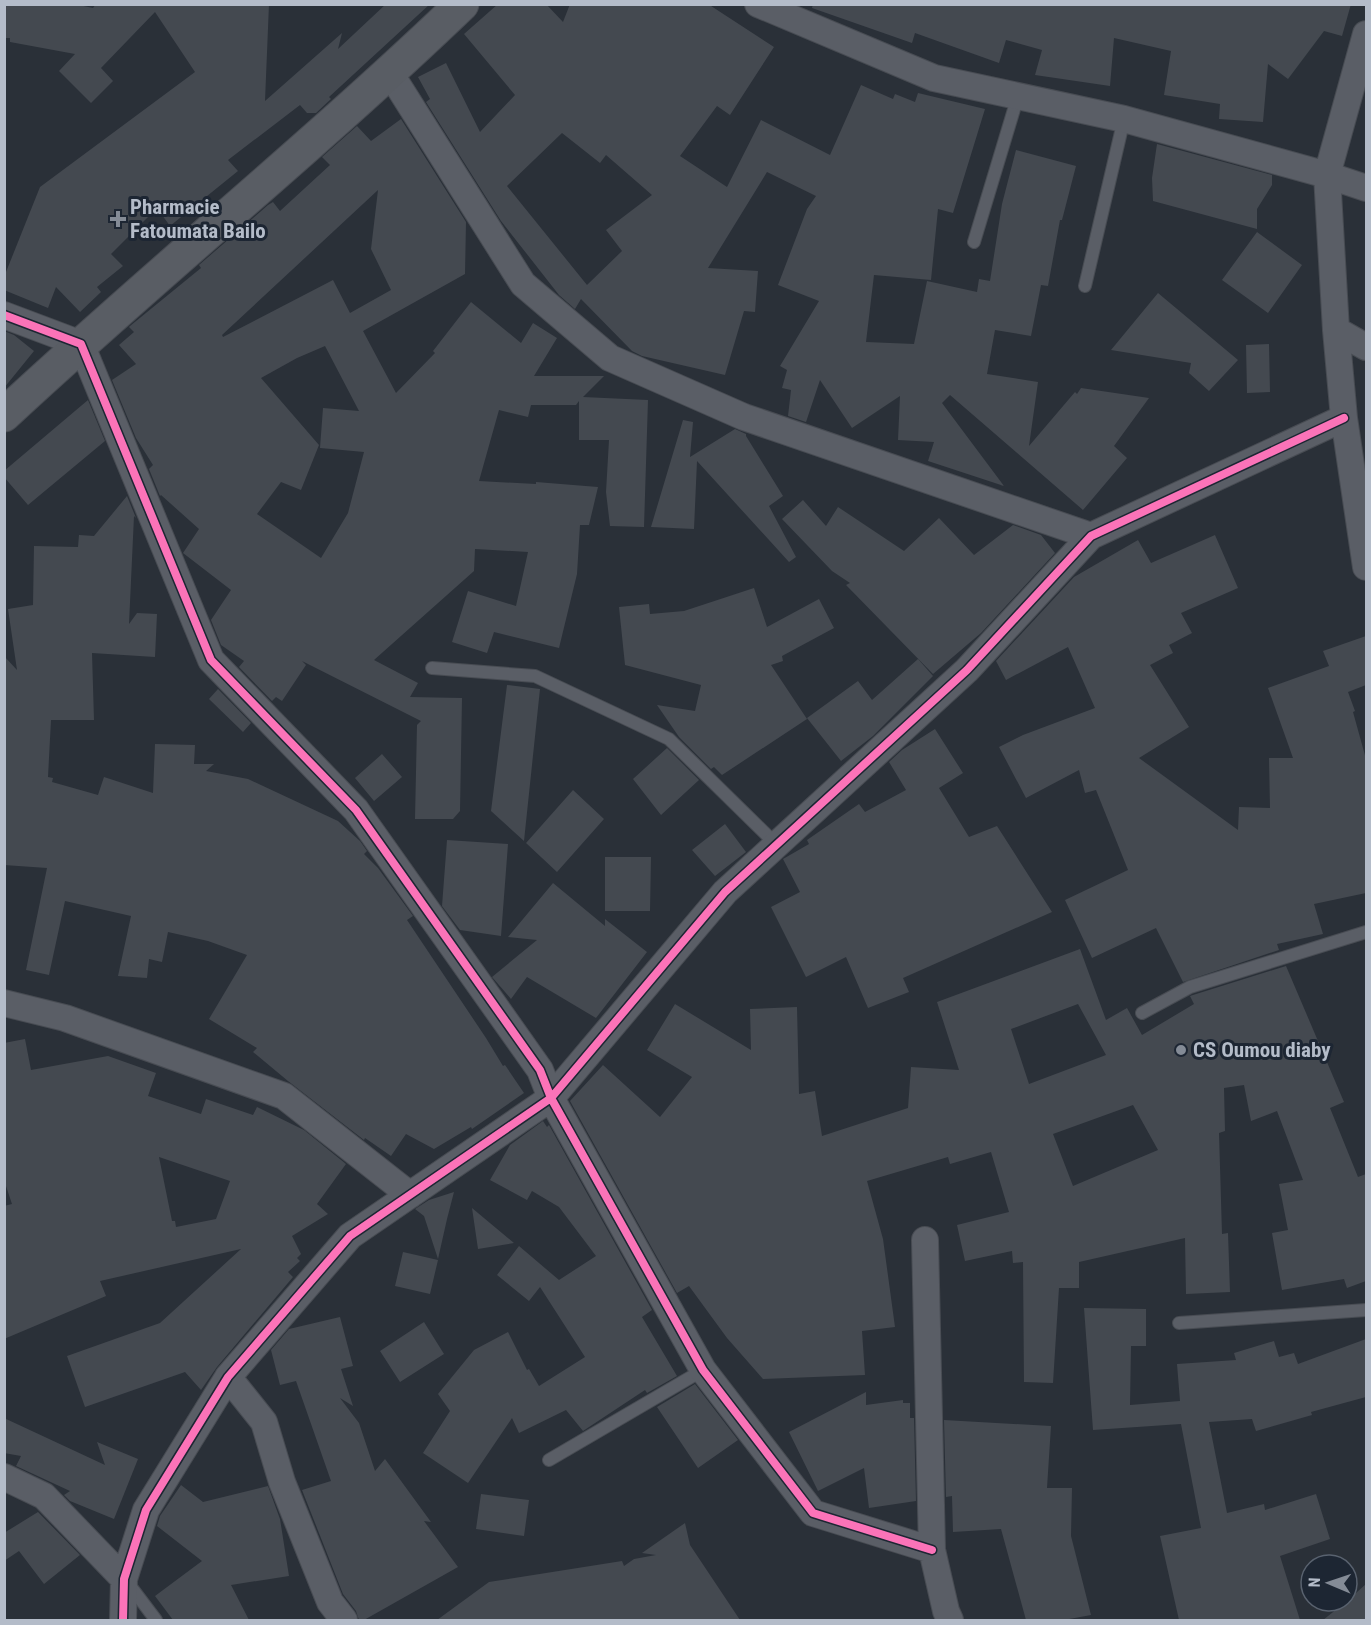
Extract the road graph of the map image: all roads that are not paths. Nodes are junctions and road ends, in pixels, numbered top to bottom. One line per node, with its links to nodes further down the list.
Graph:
1 (462, 4): 4 (street)
2 (758, 4): 5 (street)
3 (1366, 34): 7 (street)
4 (390, 73): 13 (street); 17 (street)
5 (1018, 96): 6 (street); 9 (lane)
6 (1124, 119): 7 (street); 10 (lane)
7 (1327, 175): 8 (street); 12 (street)
8 (1366, 188)
9 (974, 242)
10 (1085, 286)
11 (4, 315): 13 (street)
12 (1336, 330): 14 (street); 16 (street)
13 (81, 344): 15 (street); 24 (street)
14 (1366, 347)
15 (4, 415)
16 (1344, 418): 17 (street); 18 (street)
17 (1091, 536): 20 (street)
18 (1366, 567)
19 (432, 668): 20 (lane)
20 (776, 844): 24 (street)
21 (1366, 932): 23 (lane)
22 (4, 1004): 25 (street)
23 (1142, 1013)
24 (551, 1098): 25 (street); 29 (street)
25 (410, 1195): 30 (street)
26 (925, 1240): 33 (street)
27 (1366, 1310): 28 (lane)
28 (1179, 1323)
29 (703, 1370): 31 (lane); 33 (street)
30 (228, 1377): 34 (street); 37 (street)
31 (549, 1461)
32 (4, 1477): 34 (street)
33 (932, 1550): 38 (street)
34 (124, 1579): 35 (street); 36 (lane)
35 (123, 1620)
36 (156, 1620)
37 (344, 1620)
38 (950, 1620)

